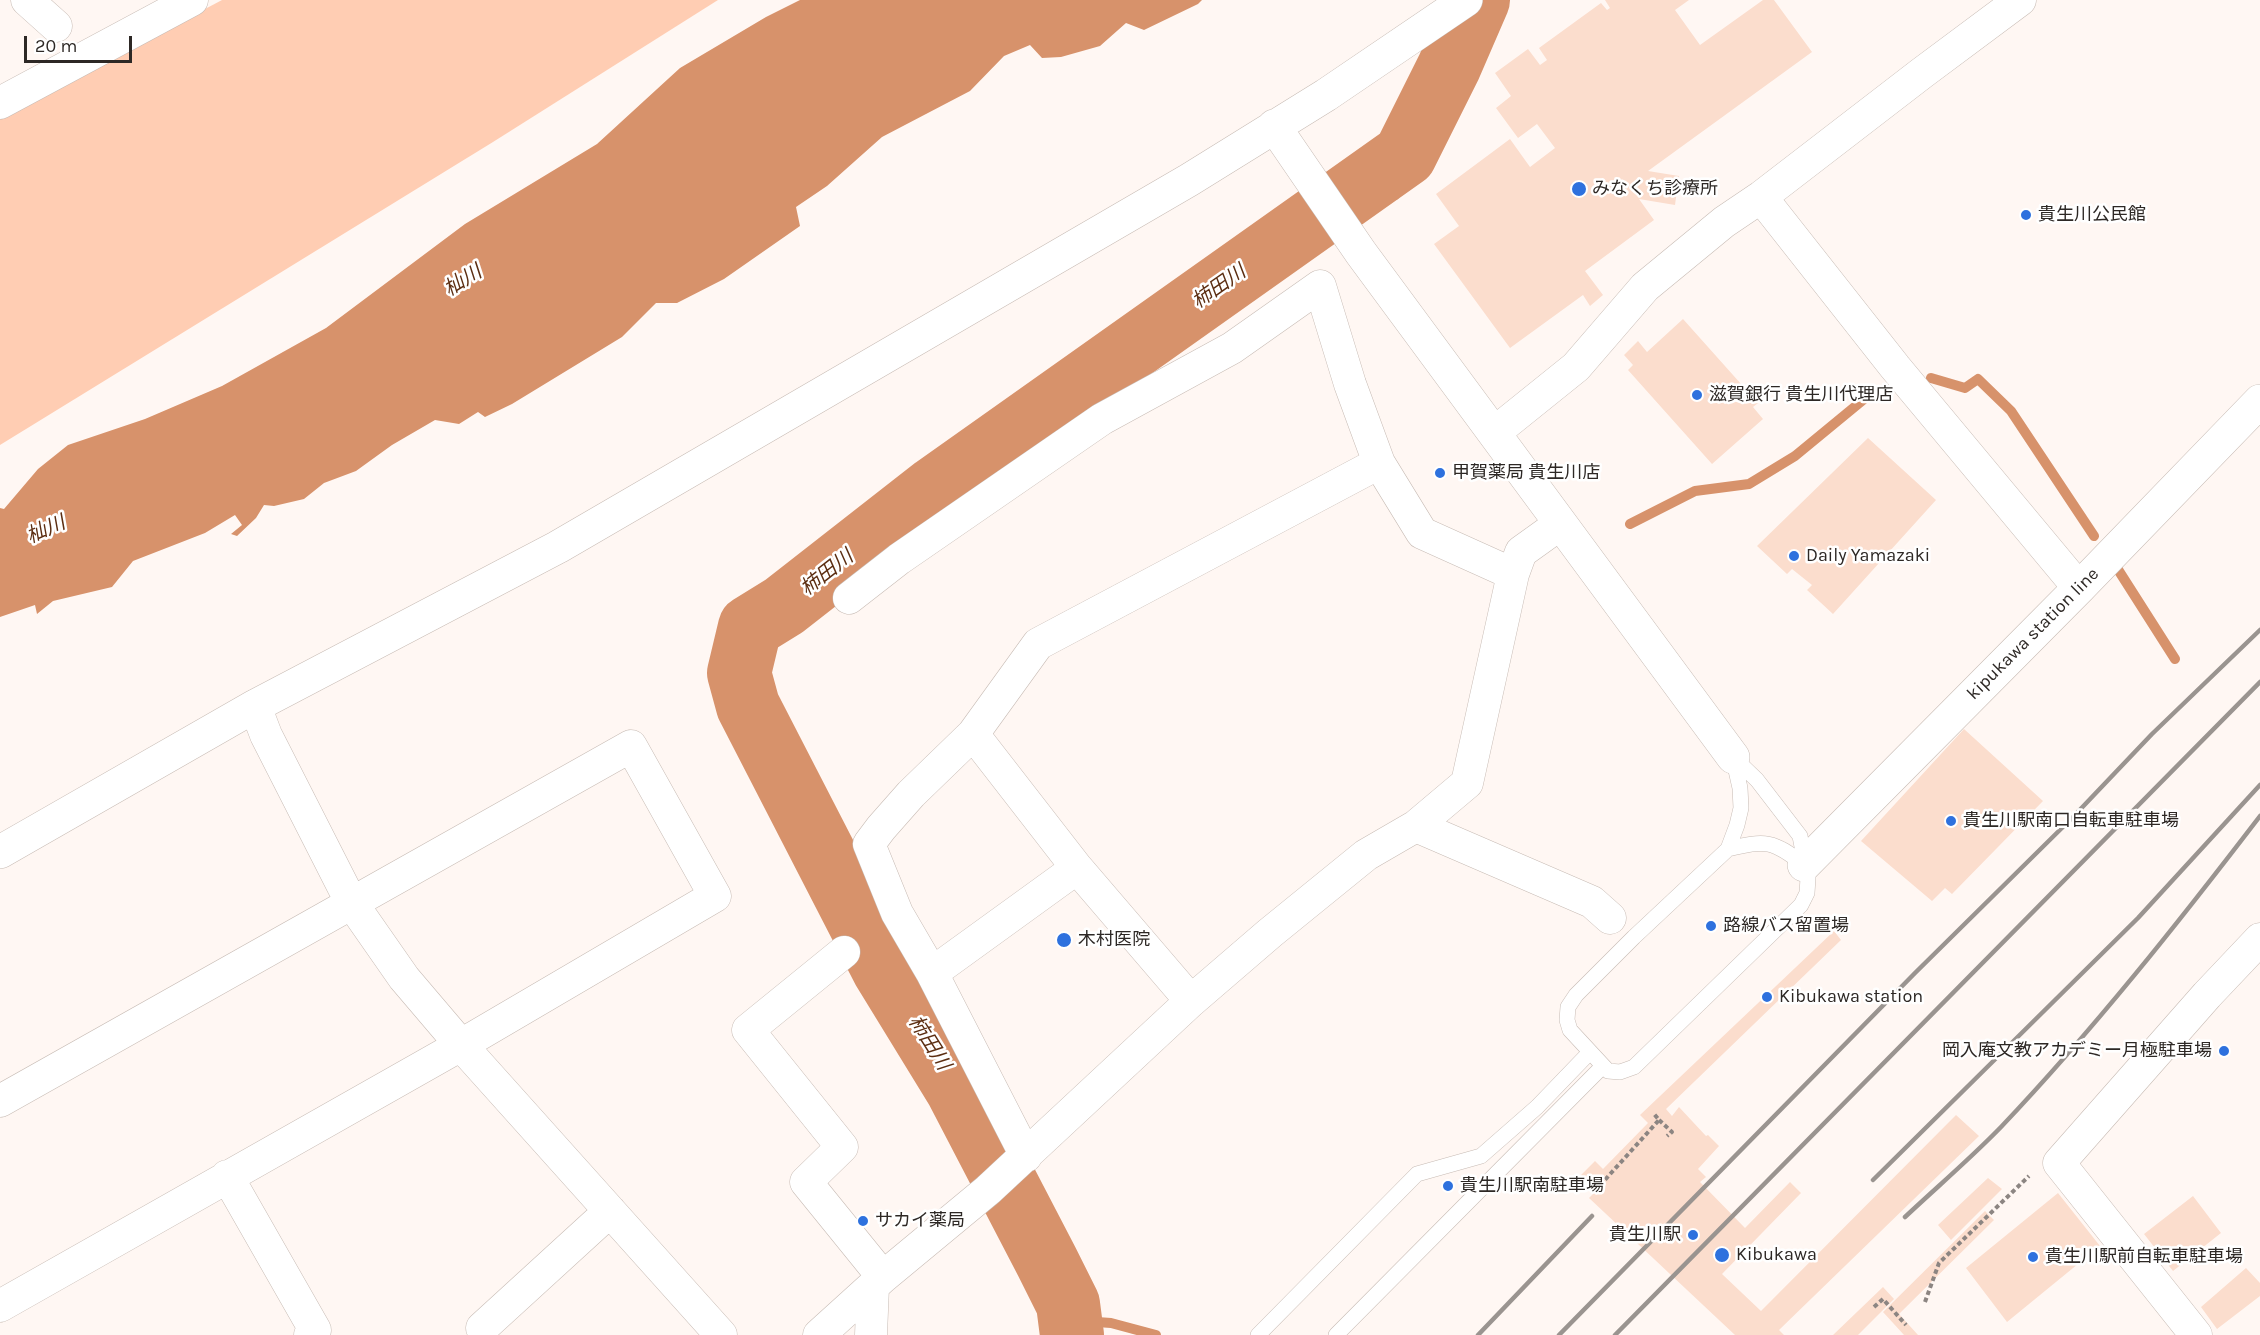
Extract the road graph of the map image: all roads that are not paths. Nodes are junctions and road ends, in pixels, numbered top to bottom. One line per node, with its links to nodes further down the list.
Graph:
1 (27, 0): 5 (street)
2 (192, 0): 6 (street)
3 (1466, 0): 7 (street)
4 (2020, 0): 8 (street)
5 (56, 26)
6 (0, 103)
7 (1274, 126): 10 (street); 16 (street)
8 (1761, 197): 10 (street); 14 (street)
9 (2260, 401): 14 (street, kipukawa station line)
10 (1494, 433): 12 (street)
11 (1379, 463): 13 (street); 15 (street); 17 (street)
12 (1560, 524): 13 (street); 18 (street)
13 (1513, 574): 19 (street)
14 (2079, 588): 22 (street, kipukawa station line)
15 (849, 598)
16 (255, 706): 21 (street); 24 (street)
17 (973, 734): 23 (street); 28 (street)
18 (1733, 757): 20 (lane); 22 (lane)
19 (1416, 826): 25 (street); 29 (street)
20 (1728, 849): 22 (lane); 31 (lane)
21 (0, 852)
22 (1804, 865): 32 (lane)
23 (1077, 868): 28 (street); 29 (street)
24 (351, 902): 30 (street); 30 (street); 33 (street)
25 (1610, 918)
26 (844, 952): 37 (street)
27 (2256, 952): 46 (street)
28 (932, 974): 34 (street)
29 (1191, 1001): 34 (street)
30 (461, 1045): 35 (street); 36 (street)
31 (1590, 1052): 32 (lane); 44 (lane)
32 (1603, 1066): 45 (lane)
33 (0, 1101)
34 (1008, 1172): 37 (street)
35 (227, 1176): 38 (street); 40 (street)
36 (610, 1211): 39 (street); 41 (street)
37 (878, 1281): 42 (street); 43 (street)
38 (0, 1306)
39 (482, 1328)
40 (310, 1335)
41 (721, 1335)
42 (819, 1335)
43 (871, 1335)
44 (1258, 1335)
45 (1336, 1335)
46 (2196, 1335)

